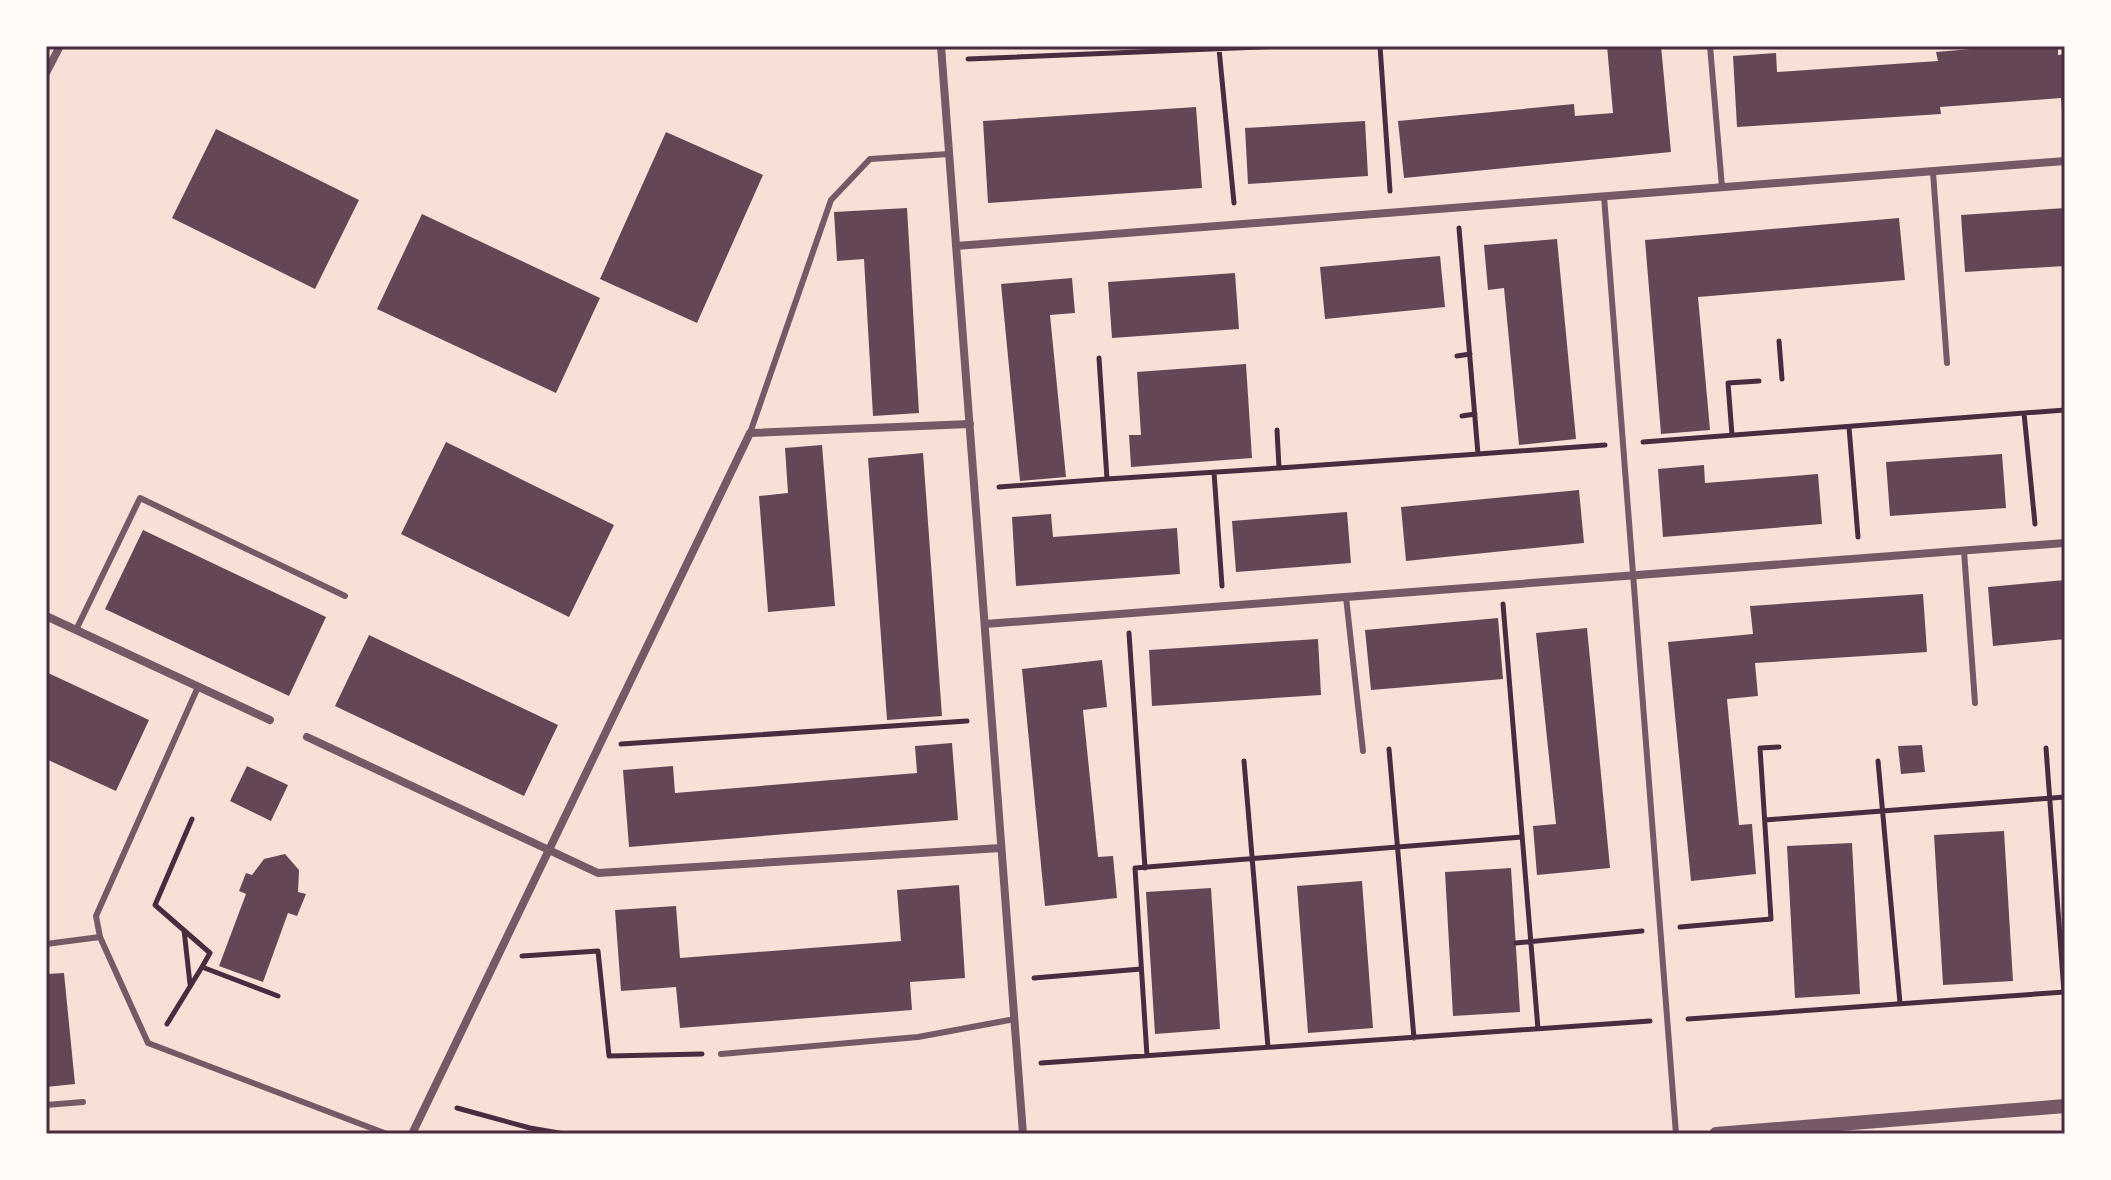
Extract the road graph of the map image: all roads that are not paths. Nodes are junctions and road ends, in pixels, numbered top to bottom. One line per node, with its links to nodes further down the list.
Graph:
1 (60, 46): 4 (street)
2 (941, 46): 5 (street)
3 (1710, 46): 8 (lane)
4 (46, 73)
5 (949, 154): 10 (street); 13 (lane)
6 (2065, 161): 7 (street)
7 (1933, 172): 8 (street); 11 (lane)
8 (1722, 187): 9 (street)
9 (1604, 196): 10 (street); 16 (lane)
10 (956, 246): 12 (street)
11 (1947, 363)
12 (970, 424): 13 (street); 20 (street)
13 (750, 433): 28 (street)
14 (2065, 543): 15 (street)
15 (1964, 551): 16 (street); 23 (lane)
16 (1633, 575): 18 (street); 39 (lane)
17 (345, 596): 21 (lane)
18 (1346, 597): 20 (street); 26 (lane)
19 (46, 616): 21 (street)
20 (985, 624): 27 (street)
21 (76, 630): 22 (street)
22 (198, 687): 24 (street); 29 (lane)
23 (1975, 703)
24 (270, 720)
25 (307, 737): 28 (street)
26 (1363, 751)
27 (1001, 848): 28 (street); 31 (street)
28 (549, 850): 37 (street)
29 (100, 937): 30 (lane); 36 (lane)
30 (46, 944)
31 (1015, 1019): 32 (lane); 38 (street)
32 (721, 1054)
33 (83, 1102): 34 (lane)
34 (46, 1105)
35 (2065, 1106): 40 (street)
36 (387, 1134)
37 (412, 1134)
38 (1023, 1134)
39 (1676, 1134)
40 (1716, 1134)

